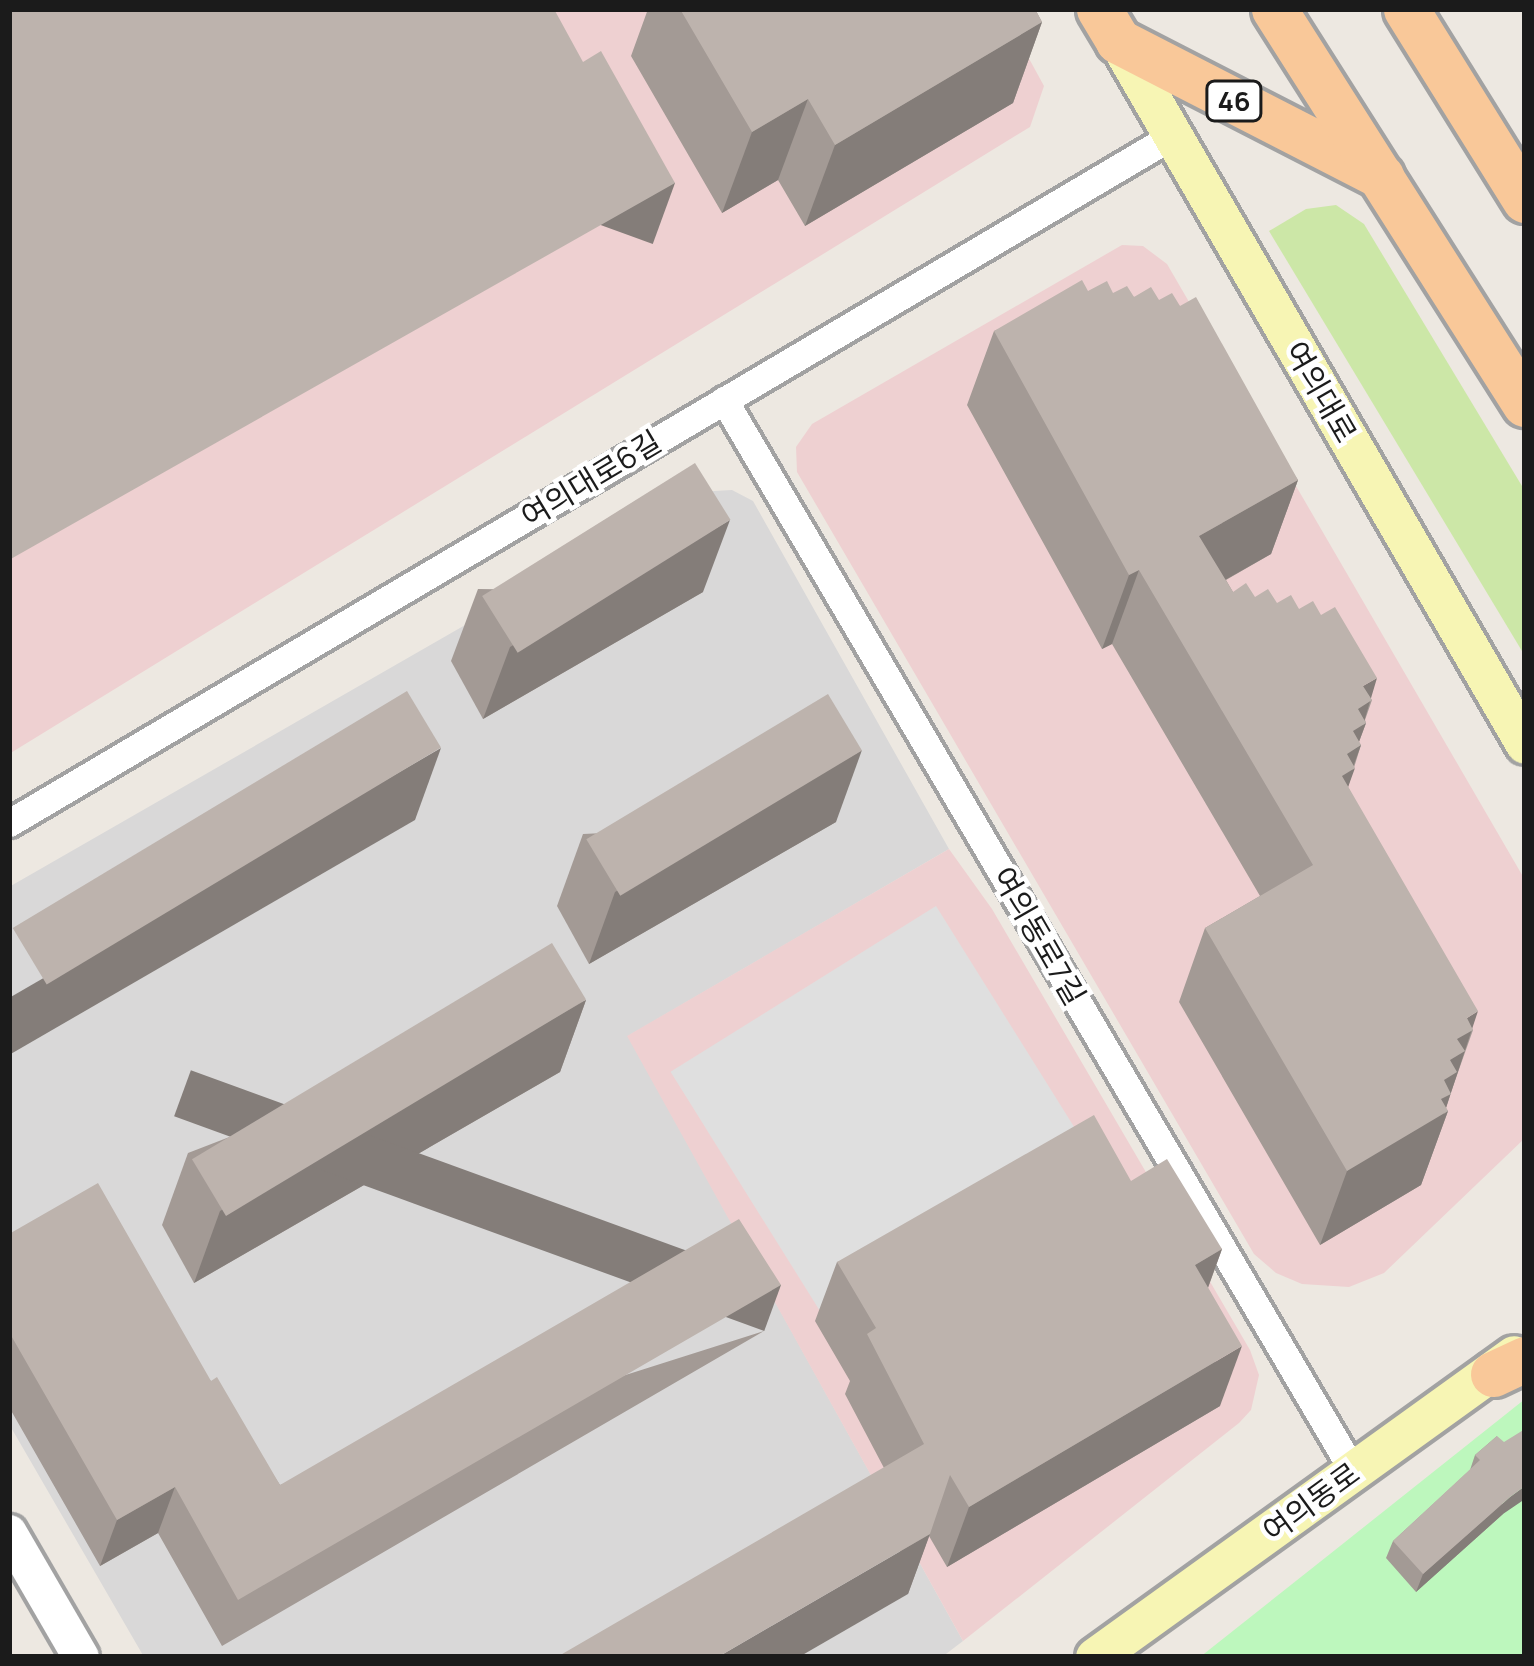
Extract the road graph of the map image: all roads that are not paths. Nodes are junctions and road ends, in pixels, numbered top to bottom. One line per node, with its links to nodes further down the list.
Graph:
1 (1274, 9): 5 (main road)
2 (1406, 9): 6 (main road)
3 (1108, 25): 4 (main road, 여의대로); 5 (main road, 여의대로 / 46)
4 (1172, 136): 7 (street, 여의대로6길); 9 (main road, 여의대로)
5 (1383, 177): 8 (main road)
6 (1525, 200)
7 (724, 400): 10 (street, 여의대로6길); 12 (street, 여의동로7길)
8 (1525, 404)
9 (1525, 744)
10 (9, 824)
11 (1514, 1359): 12 (main road, 여의동로)
12 (1353, 1471): 15 (main road, 여의동로)
13 (9, 1533): 14 (street)
14 (81, 1657)
15 (1095, 1657)

